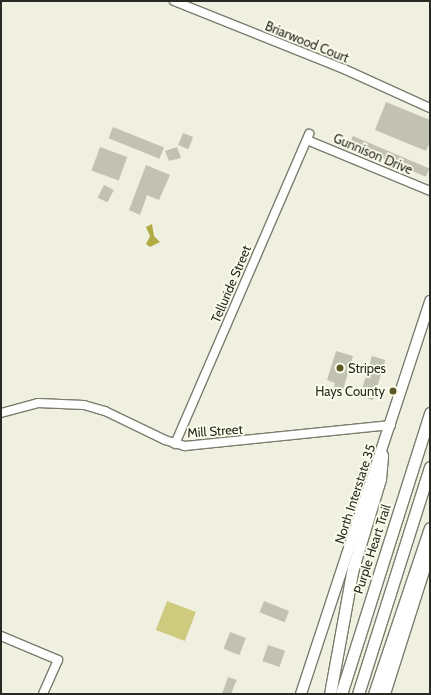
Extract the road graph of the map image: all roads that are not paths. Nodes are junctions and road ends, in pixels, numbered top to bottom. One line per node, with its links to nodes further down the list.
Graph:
1 (174, 1): 2 (street, Briarwood Court)
2 (430, 108)
3 (308, 137): 4 (street, Gunnison Drive); 9 (street, Telluride Street)
4 (430, 191)
5 (430, 301): 8 (main road, North Interstate 35)
6 (1, 413): 9 (street, Mill Street)
7 (430, 413): 18 (highway, Purple Heart Trail)
8 (391, 425): 9 (street, Mill Street); 10 (main road, North Interstate 35)
9 (175, 444)
10 (382, 455): 16 (main road, North Interstate 35); 17 (highway)
11 (430, 467): 19 (highway)
12 (430, 528): 20 (highway)
13 (430, 552): 21 (main road)
14 (1, 636): 15 (street)
15 (43, 694)
16 (301, 694)
17 (330, 694)
18 (341, 694)
19 (358, 694)
20 (374, 694)
21 (385, 694)

